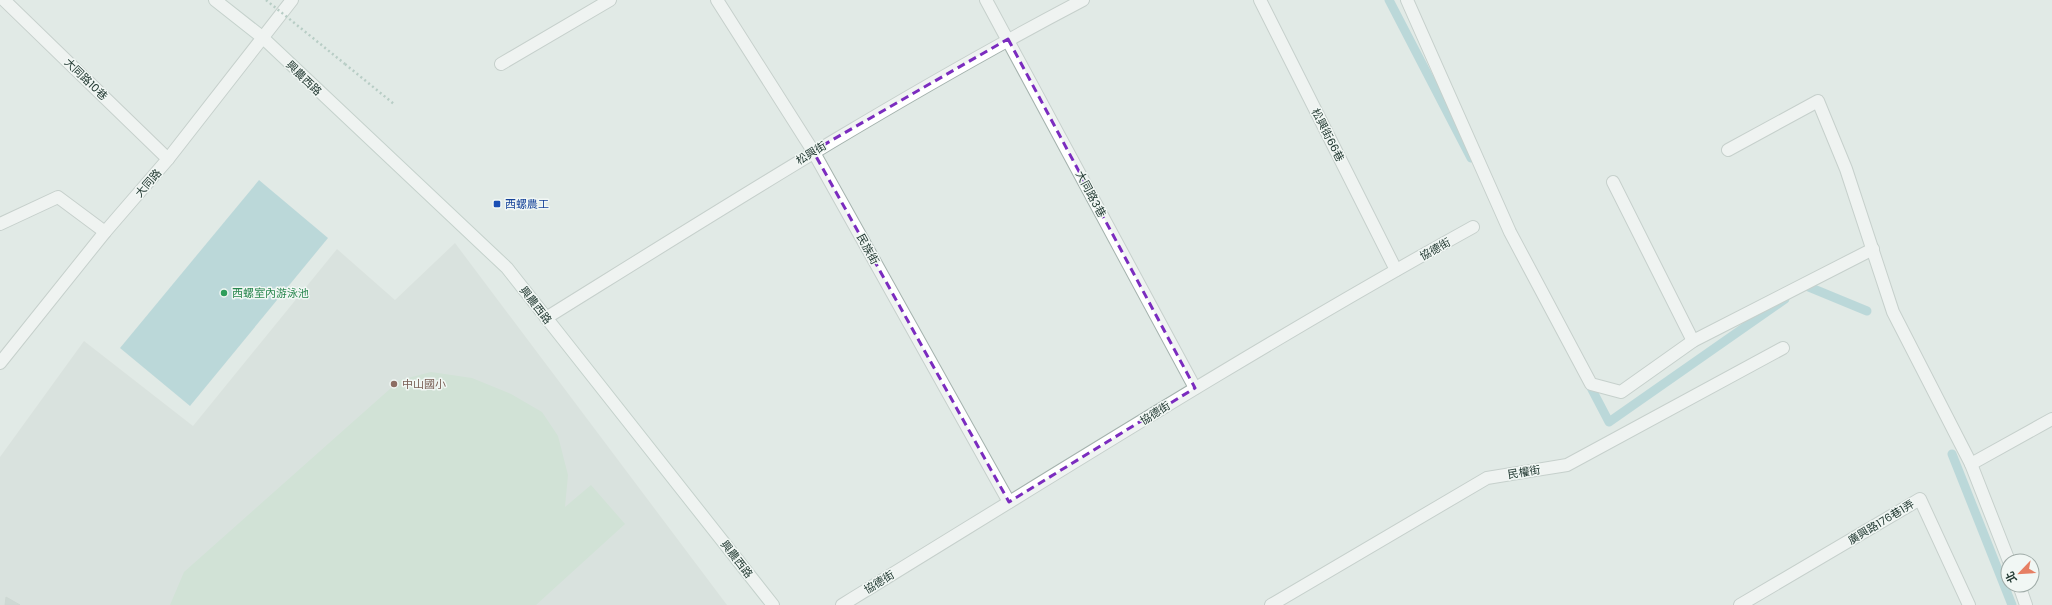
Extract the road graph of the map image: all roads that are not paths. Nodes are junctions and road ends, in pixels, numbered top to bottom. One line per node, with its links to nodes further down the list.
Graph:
1 (4, 0): 15 (street, 大同路10巷)
2 (215, 0): 10 (street, 興農西路)
3 (292, 0): 10 (street, 大同路)
4 (610, 0): 12 (street)
5 (717, 0): 14 (street, 民族街)
6 (986, 0): 11 (street, 大同路3巷)
7 (1083, 0): 11 (street, 松興街)
8 (1260, 0): 21 (street, 松興街66巷)
9 (1407, 0): 23 (street)
10 (262, 38): 15 (street, 大同路); 22 (street, 興農西路)
11 (1008, 39): 14 (street, 松興街); 26 (street, 大同路3巷)
12 (501, 64)
13 (1728, 150): 20 (street)
14 (813, 151): 22 (street, 松興街); 29 (street, 民族街)
15 (168, 159): 19 (street, 大同路)
16 (1613, 182): 23 (street)
17 (0, 224): 19 (street)
18 (1473, 228): 21 (street, 協德街)
19 (105, 232): 25 (street, 大同路)
20 (1873, 249): 23 (street); 28 (street)
21 (1396, 270): 26 (street, 協德街)
22 (546, 318): 32 (street, 興農西路)
23 (1693, 341)
24 (1783, 348): 34 (street, 民權街)
25 (0, 363)
26 (1195, 388): 29 (street, 協德街)
27 (2052, 419): 28 (street)
28 (1971, 464): 30 (street)
29 (1009, 502): 33 (street, 協德街)
30 (2006, 553)
31 (2021, 593): 37 (street)
32 (773, 605)
33 (842, 605)
34 (1271, 605)
35 (1740, 605): 36 (street, 廣興路176巷1弄)
36 (1969, 605)
37 (2026, 605)

